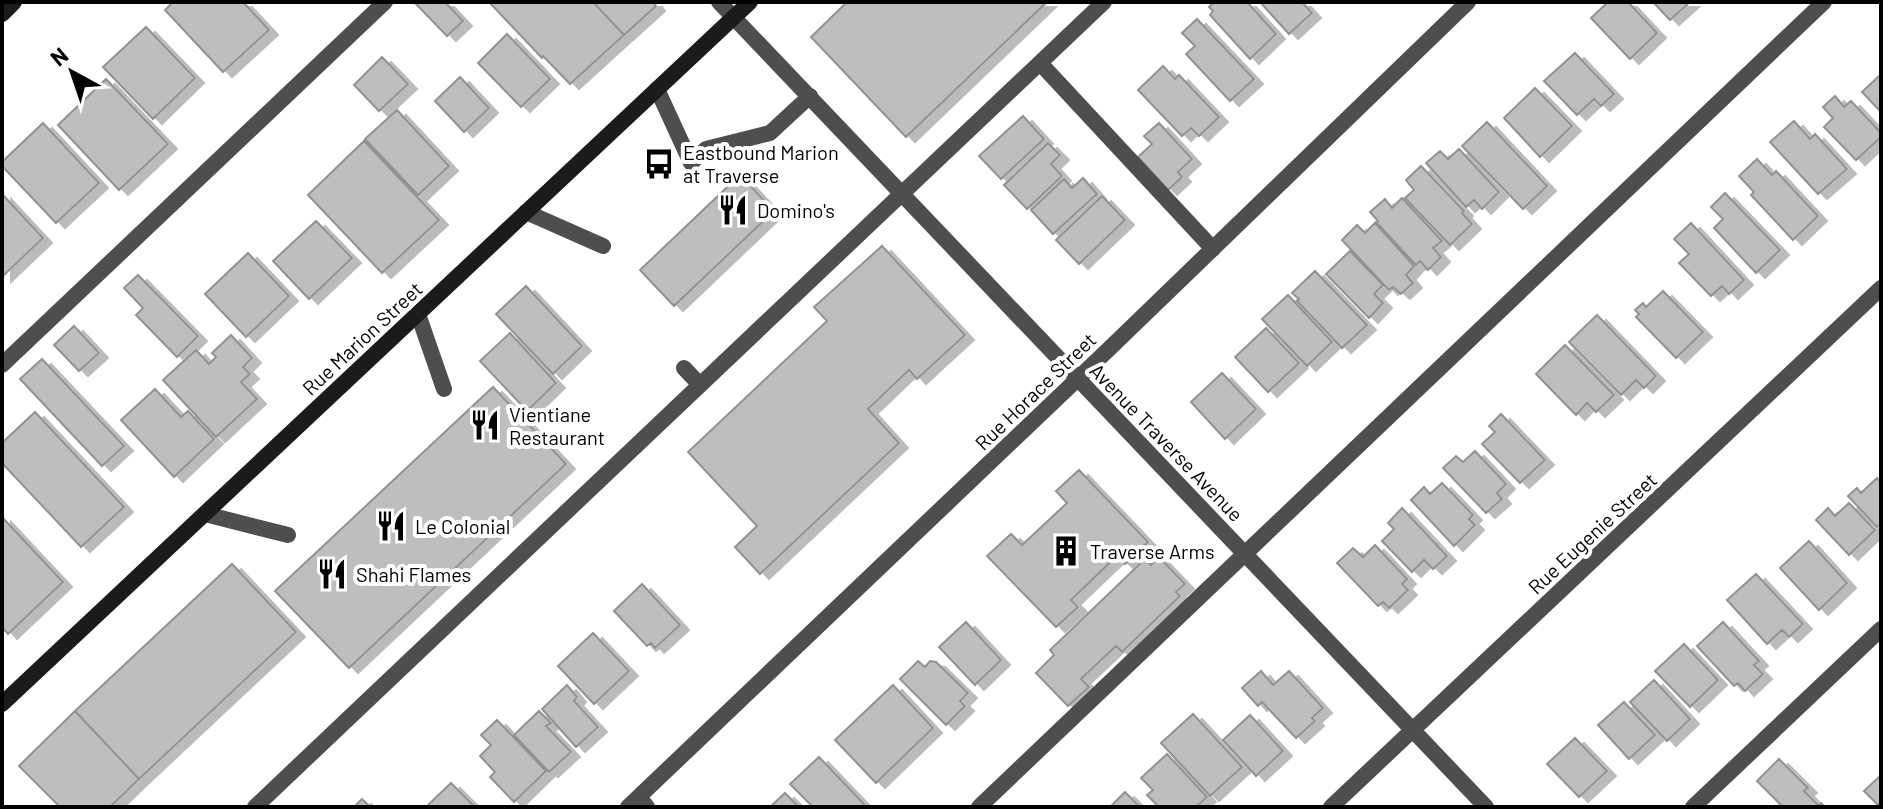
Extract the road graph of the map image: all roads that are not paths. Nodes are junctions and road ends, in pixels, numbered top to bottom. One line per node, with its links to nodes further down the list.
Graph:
1 (14, 2): 8 (main road)
2 (385, 2): 19 (street)
3 (719, 2): 9 (street, Avenue Traverse Avenue)
4 (750, 2): 9 (main road, Rue Marion Street)
5 (1104, 2): 10 (street)
6 (1468, 2): 16 (street, Rue Horace Street)
7 (1824, 2): 26 (street)
8 (2, 14)
9 (734, 17): 11 (main road, Rue Marion Street); 12 (street, Avenue Traverse Avenue)
10 (1040, 63): 13 (street); 16 (street)
11 (657, 89): 12 (street); 14 (main road, Rue Marion Street)
12 (810, 96): 13 (street, Avenue Traverse Avenue)
13 (902, 193): 21 (street, Avenue Traverse Avenue); 22 (street)
14 (526, 212): 15 (street); 18 (main road, Rue Marion Street)
15 (603, 246)
16 (1213, 249): 21 (street, Rue Horace Street)
17 (1881, 288): 29 (street, Rue Eugenie Street)
18 (418, 314): 23 (street); 24 (main road, Rue Marion Street)
19 (2, 365)
20 (684, 368): 22 (street)
21 (1078, 378): 26 (street, Avenue Traverse Avenue); 30 (street, Rue Horace Street)
22 (700, 385): 31 (street)
23 (444, 389)
24 (205, 514): 25 (street); 28 (main road, Rue Marion Street)
25 (288, 535)
26 (1245, 552): 29 (street, Avenue Traverse Avenue); 32 (street)
27 (1881, 629): 35 (street)
28 (2, 704)
29 (1413, 728): 33 (street, Rue Eugenie Street); 34 (street, Avenue Traverse Avenue)
30 (638, 804)
31 (255, 807)
32 (979, 807)
33 (1331, 807)
34 (1486, 807)
35 (1693, 807)

